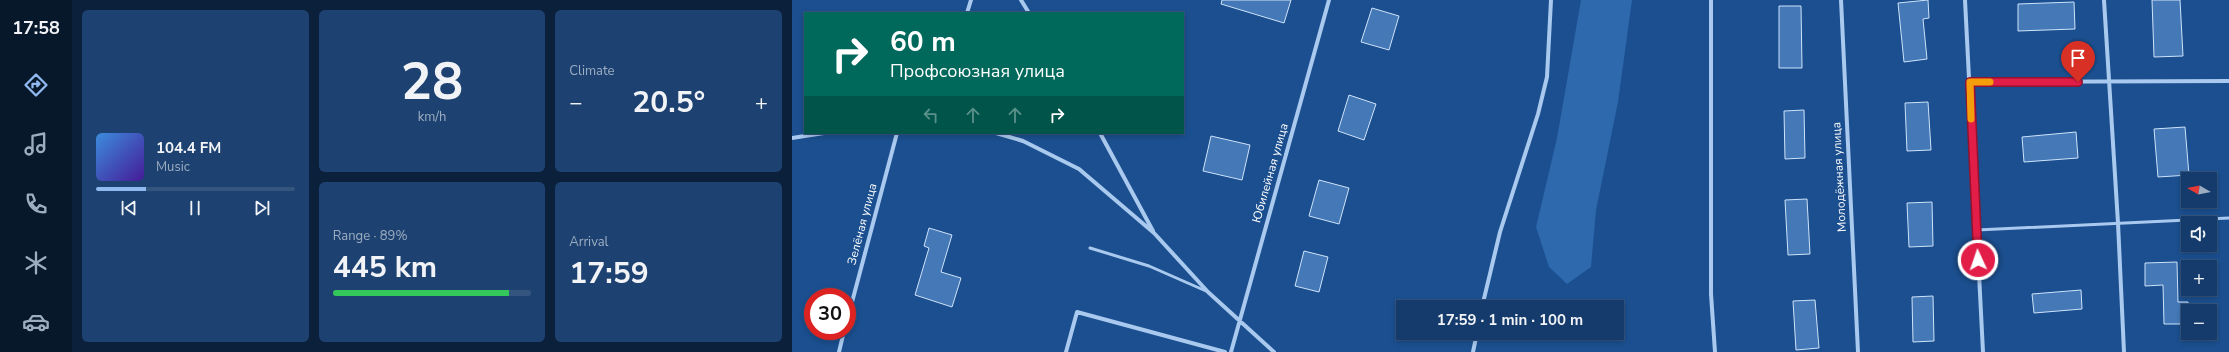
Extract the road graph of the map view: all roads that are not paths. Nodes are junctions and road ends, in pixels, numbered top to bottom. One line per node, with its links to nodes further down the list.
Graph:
1 (971, 0): 9 (street)
2 (1021, 0): 10 (street)
3 (1329, 0): 27 (street, Юбилейная улица)
4 (1550, 0): 26 (street)
5 (1711, 0): 36 (street)
6 (1841, 0): 37 (street, Молодёжная улица)
7 (1966, 0): 12 (street)
8 (2104, 0): 13 (street)
9 (967, 12)
10 (1028, 12)
11 (2229, 81): 13 (street)
12 (1970, 82): 13 (street); 21 (street)
13 (2109, 82): 20 (street)
14 (818, 134): 18 (street)
15 (897, 134): 24 (street, Зелёная улица)
16 (999, 134): 22 (street)
17 (1101, 134): 22 (street)
18 (792, 138)
19 (2229, 218): 20 (lane)
20 (2118, 224): 21 (lane); 39 (street)
21 (1977, 230): 38 (street)
22 (1154, 233): 25 (street)
23 (1090, 248): 25 (lane)
24 (856, 288)
25 (1208, 292): 27 (street)
26 (1484, 300)
27 (1239, 321): 33 (street, Юбилейная улица); 34 (street)
28 (842, 340): 30 (street)
29 (1476, 340): 35 (street)
30 (839, 352)
31 (1066, 352): 32 (street)
32 (1225, 352)
33 (1231, 352)
34 (1274, 352)
35 (1473, 352)
36 (1715, 352)
37 (1858, 352)
38 (1983, 352)
39 (2124, 352)

